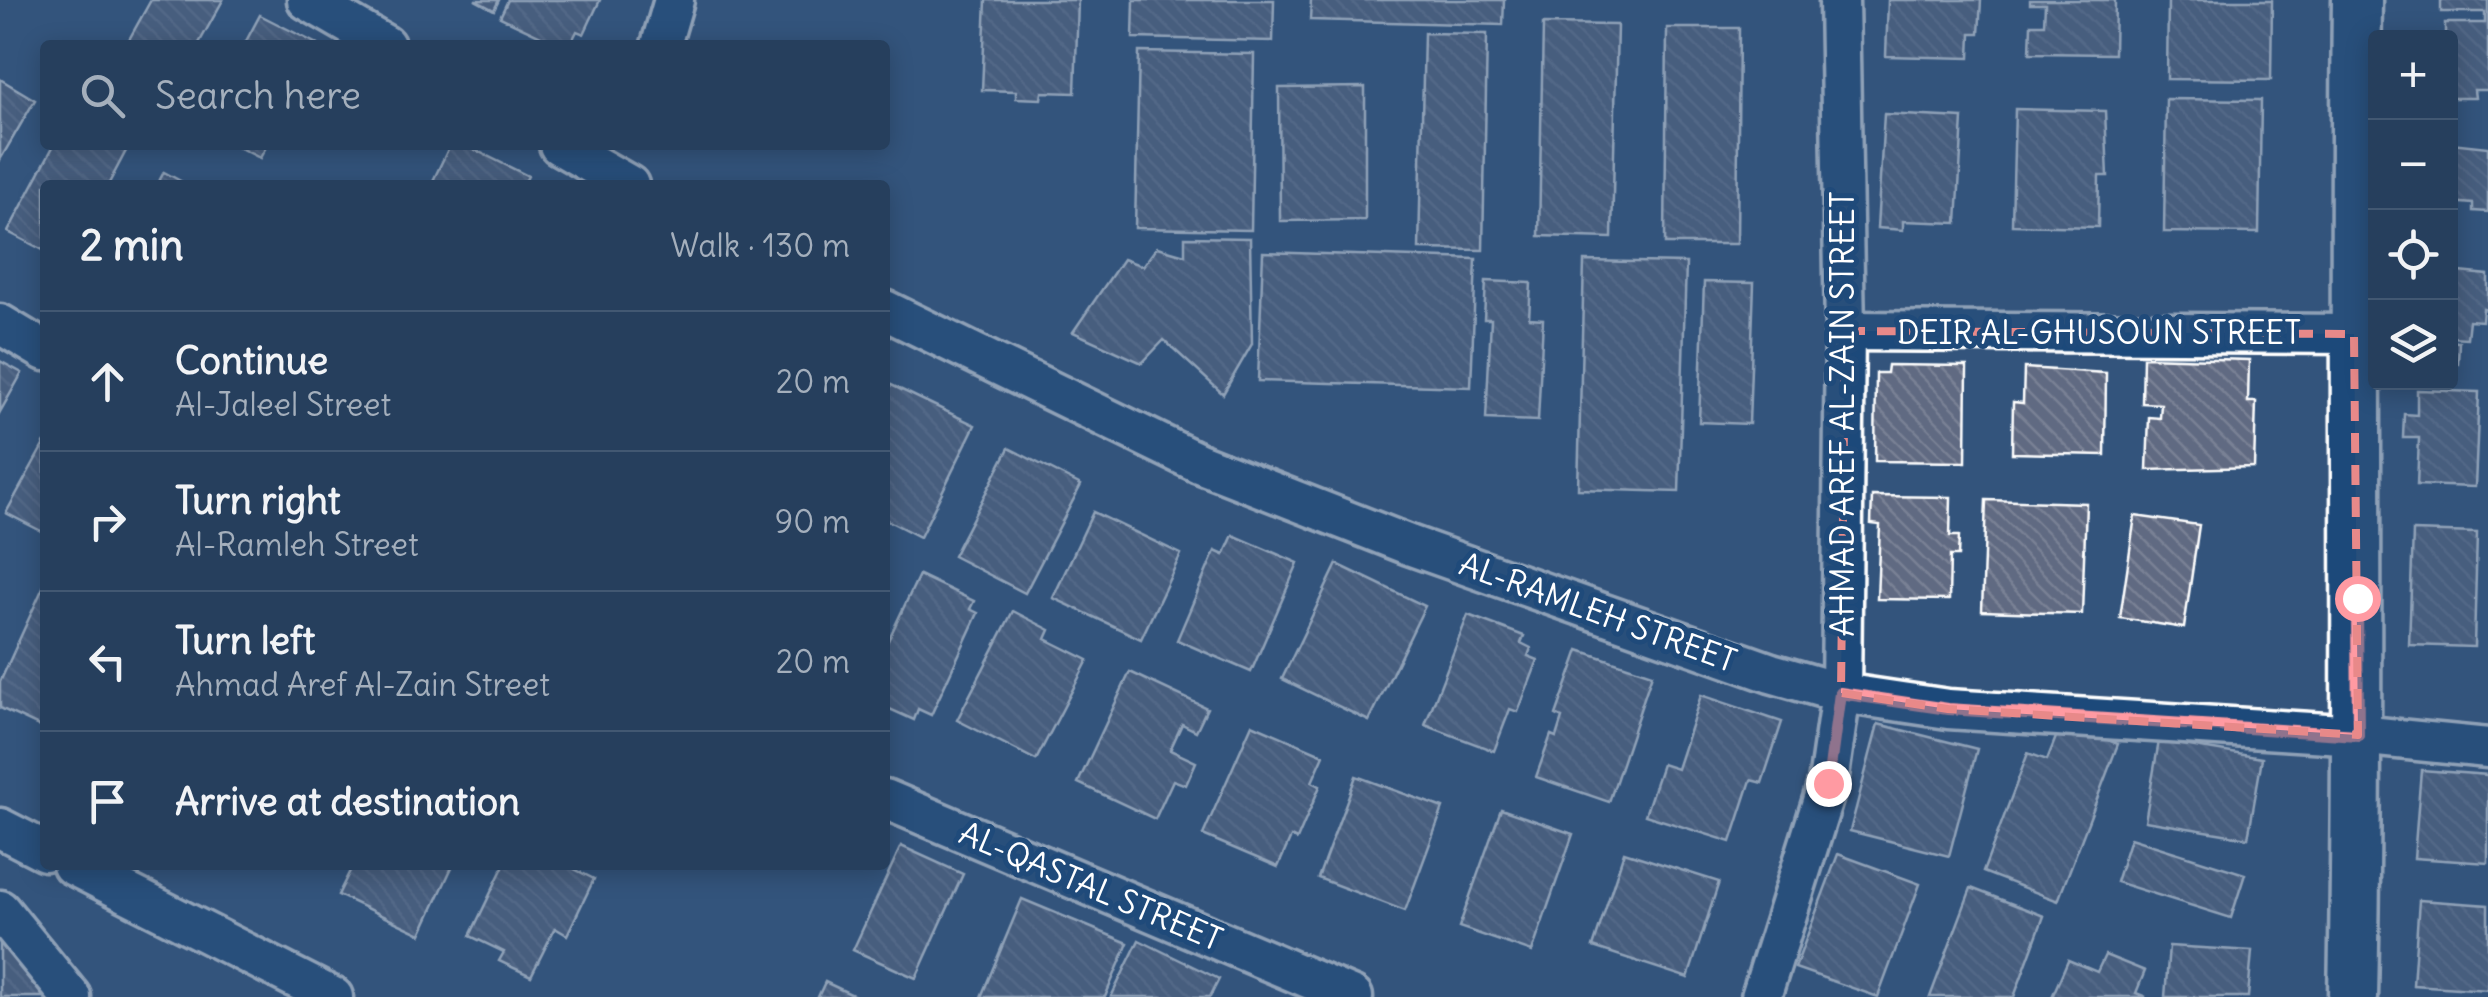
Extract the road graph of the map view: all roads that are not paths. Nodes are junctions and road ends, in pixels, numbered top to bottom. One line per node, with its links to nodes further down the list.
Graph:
1 (306, 0): 5 (street)
2 (674, 0): 6 (street)
3 (1839, 0): 11 (street, AHMAD AREF AL-ZAIN STREET)
4 (2357, 0): 12 (street)
5 (376, 40)
6 (662, 40)
7 (572, 150): 8 (street)
8 (627, 170)
9 (890, 312): 14 (street, AL-RAMLEH STREET)
10 (0, 324): 13 (street)
11 (1845, 331): 12 (street, DEIR AL-GHUSOUN STREET); 14 (street, AHMAD AREF AL-ZAIN STREET)
12 (2354, 334): 15 (street)
13 (40, 348)
14 (1840, 693): 15 (street, AL-RAMLEH STREET); 23 (street, AHMAD AREF AL-ZAIN STREET)
15 (2358, 735): 16 (street, AL-RAMLEH STREET); 24 (street)
16 (2488, 748)
17 (890, 801): 22 (street, AL-QASTAL STREET)
18 (82, 870): 21 (street)
19 (0, 910): 20 (street)
20 (71, 997)
21 (333, 997)
22 (1353, 997)
23 (1761, 997)
24 (2353, 997)

